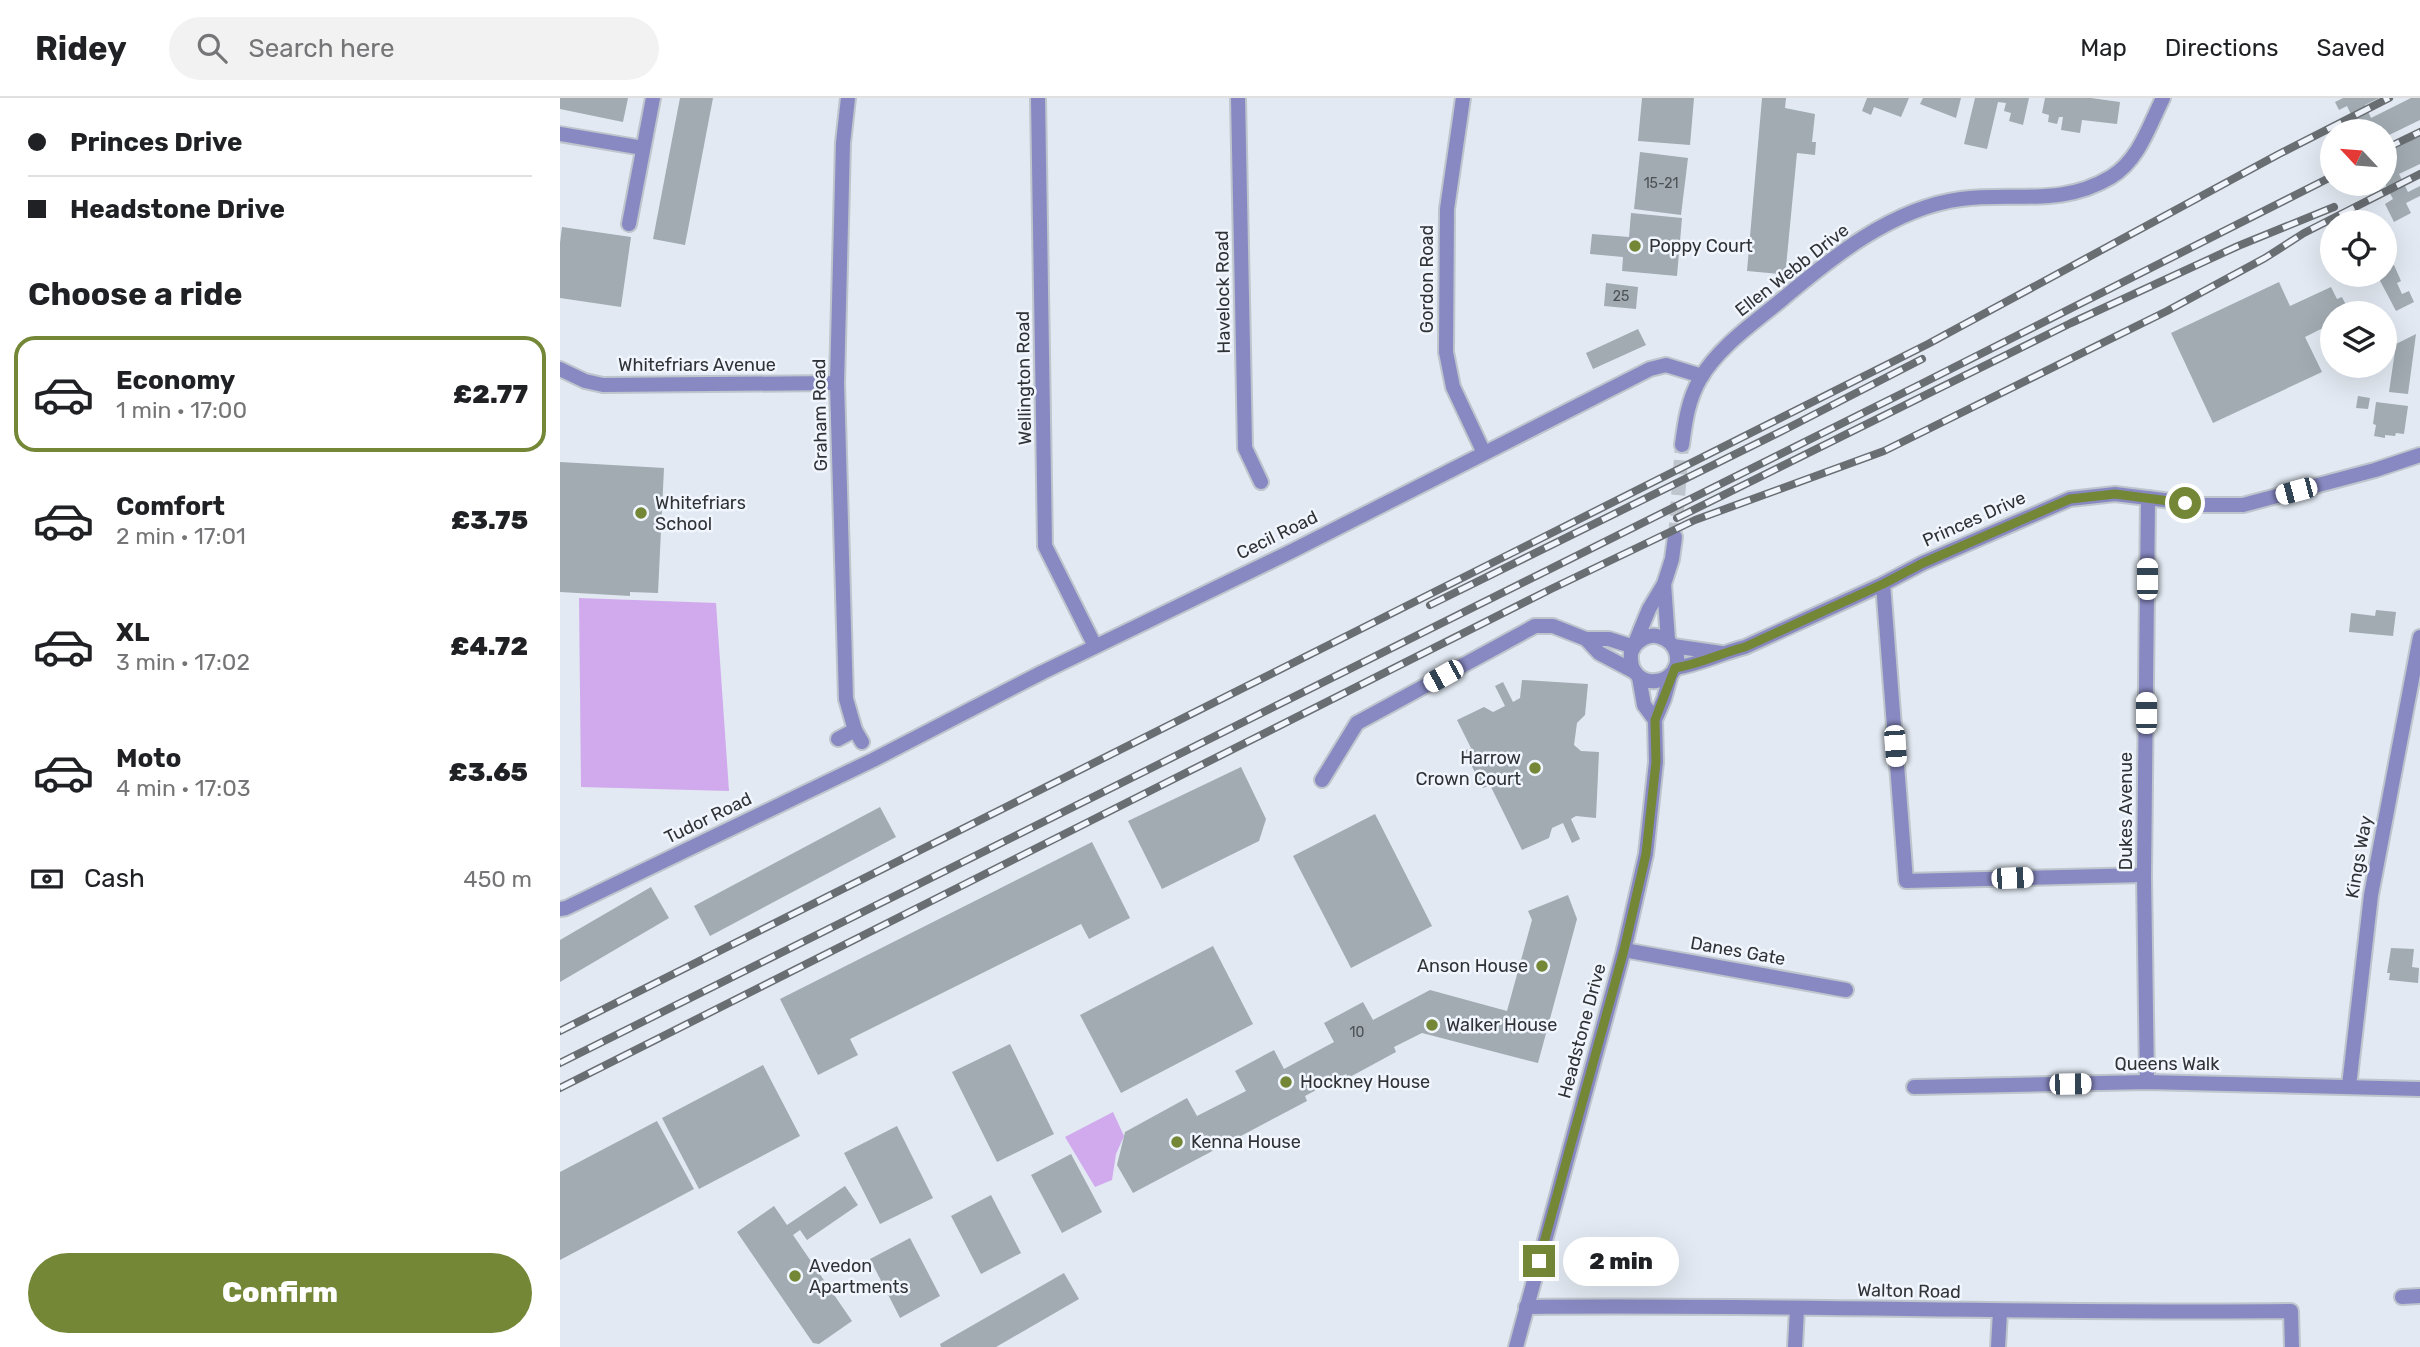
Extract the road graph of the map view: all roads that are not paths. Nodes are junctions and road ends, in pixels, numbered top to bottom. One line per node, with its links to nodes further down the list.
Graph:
1 (653, 98): 8 (street)
2 (848, 98): 12 (street, Graham Road)
3 (1038, 98): 24 (street, Wellington Road)
4 (1238, 98): 16 (street, Havelock Road)
5 (1463, 98): 14 (street, Gordon Road)
6 (2162, 98): 11 (street, Ellen Webb Drive)
7 (560, 134): 8 (street)
8 (643, 148): 9 (street)
9 (629, 224)
10 (560, 369): 12 (street, Whitefriars Avenue)
11 (1702, 376): 13 (street); 14 (street, Cecil Road)
12 (837, 383): 30 (street, Graham Road)
13 (1682, 445)
14 (1484, 453): 24 (street, Cecil Road)
15 (2420, 456): 17 (street, Princes Drive)
16 (1261, 482)
17 (2148, 498): 20 (street, Princes Drive); 33 (street, Dukes Avenue)
18 (1675, 537): 19 (street)
19 (1664, 584): 23 (street); 25 (street)
20 (1883, 584): 26 (street, Princes Drive); 33 (street)
21 (2420, 637): 38 (street, Kings Way)
22 (1586, 639): 25 (street); 28 (street); 32 (street)
23 (1670, 643): 25 (street); 26 (street, Princes Drive); 27 (street)
24 (1096, 646): 31 (street, Cecil Road)
25 (1634, 646): 28 (street)
26 (1721, 653): 27 (street, Princes Drive)
27 (1673, 671): 28 (street); 29 (street, Headstone Drive)
28 (1637, 674): 29 (street, Headstone Drive)
29 (1655, 720): 35 (street, Headstone Drive)
30 (838, 739)
31 (873, 760): 34 (street, Tudor Road)
32 (1322, 780)
33 (2144, 875): 37 (street, Dukes Avenue)
34 (560, 909)
35 (1624, 950): 36 (street, Danes Gate); 43 (street, Headstone Drive)
36 (1846, 990)
37 (2147, 1082): 38 (street, Queens Walk); 39 (street, Queens Walk)
38 (2349, 1086): 40 (street, Queens Walk)
39 (1914, 1087)
40 (2420, 1089)
41 (2420, 1296): 42 (street)
42 (2402, 1297)
43 (1527, 1307): 44 (street, Walton Road); 46 (street, Headstone Drive)
44 (1797, 1309): 45 (street, Walton Road); 47 (street)
45 (2000, 1312): 48 (street); 49 (street, Walton Road)
46 (1516, 1347)
47 (1795, 1347)
48 (1998, 1347)
49 (2292, 1347)

